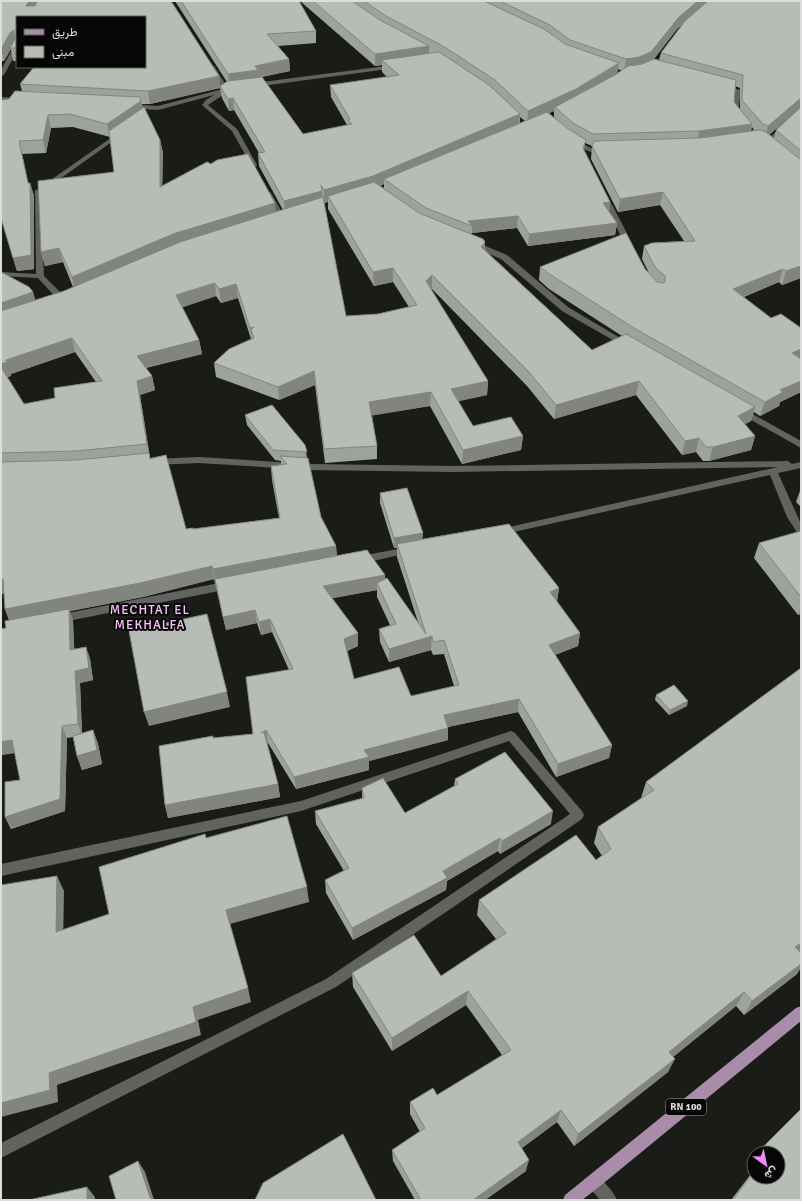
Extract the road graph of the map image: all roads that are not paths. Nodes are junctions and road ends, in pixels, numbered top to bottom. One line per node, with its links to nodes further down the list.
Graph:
1 (16, 48): 4 (street)
2 (210, 63): 8 (street)
3 (400, 66): 6 (street)
4 (1, 75)
5 (717, 84): 15 (street)
6 (250, 86)
7 (242, 87): 8 (street)
8 (227, 90): 12 (street); 22 (street)
9 (1, 99): 10 (street)
10 (24, 100)
11 (118, 106): 12 (street)
12 (158, 108): 14 (street)
13 (801, 112): 18 (street)
14 (145, 117)
15 (743, 123)
16 (126, 130): 29 (street)
17 (569, 138): 19 (street)
18 (772, 148)
19 (590, 150): 20 (street); 21 (street)
20 (613, 150)
21 (586, 159)
22 (257, 171)
23 (264, 185): 25 (street)
24 (599, 185): 27 (street)
25 (274, 221)
26 (463, 240): 31 (street)
27 (632, 251)
28 (1, 274): 29 (street)
29 (40, 276): 30 (street)
30 (64, 301)
31 (634, 349)
32 (730, 404): 33 (street)
33 (801, 445)
34 (147, 462): 35 (street)
35 (801, 464): 36 (street)
36 (772, 472): 37 (street); 38 (street)
37 (801, 532)
38 (493, 533)
39 (423, 547): 40 (street)
40 (352, 561)
41 (235, 584): 42 (street)
42 (48, 620)
43 (1, 870): 45 (street)
44 (801, 1013): 46 (main road, RN 100)
45 (1, 1151)
46 (594, 1182): 47 (main road, RN 100); 48 (street)
47 (570, 1200)
48 (610, 1200)

